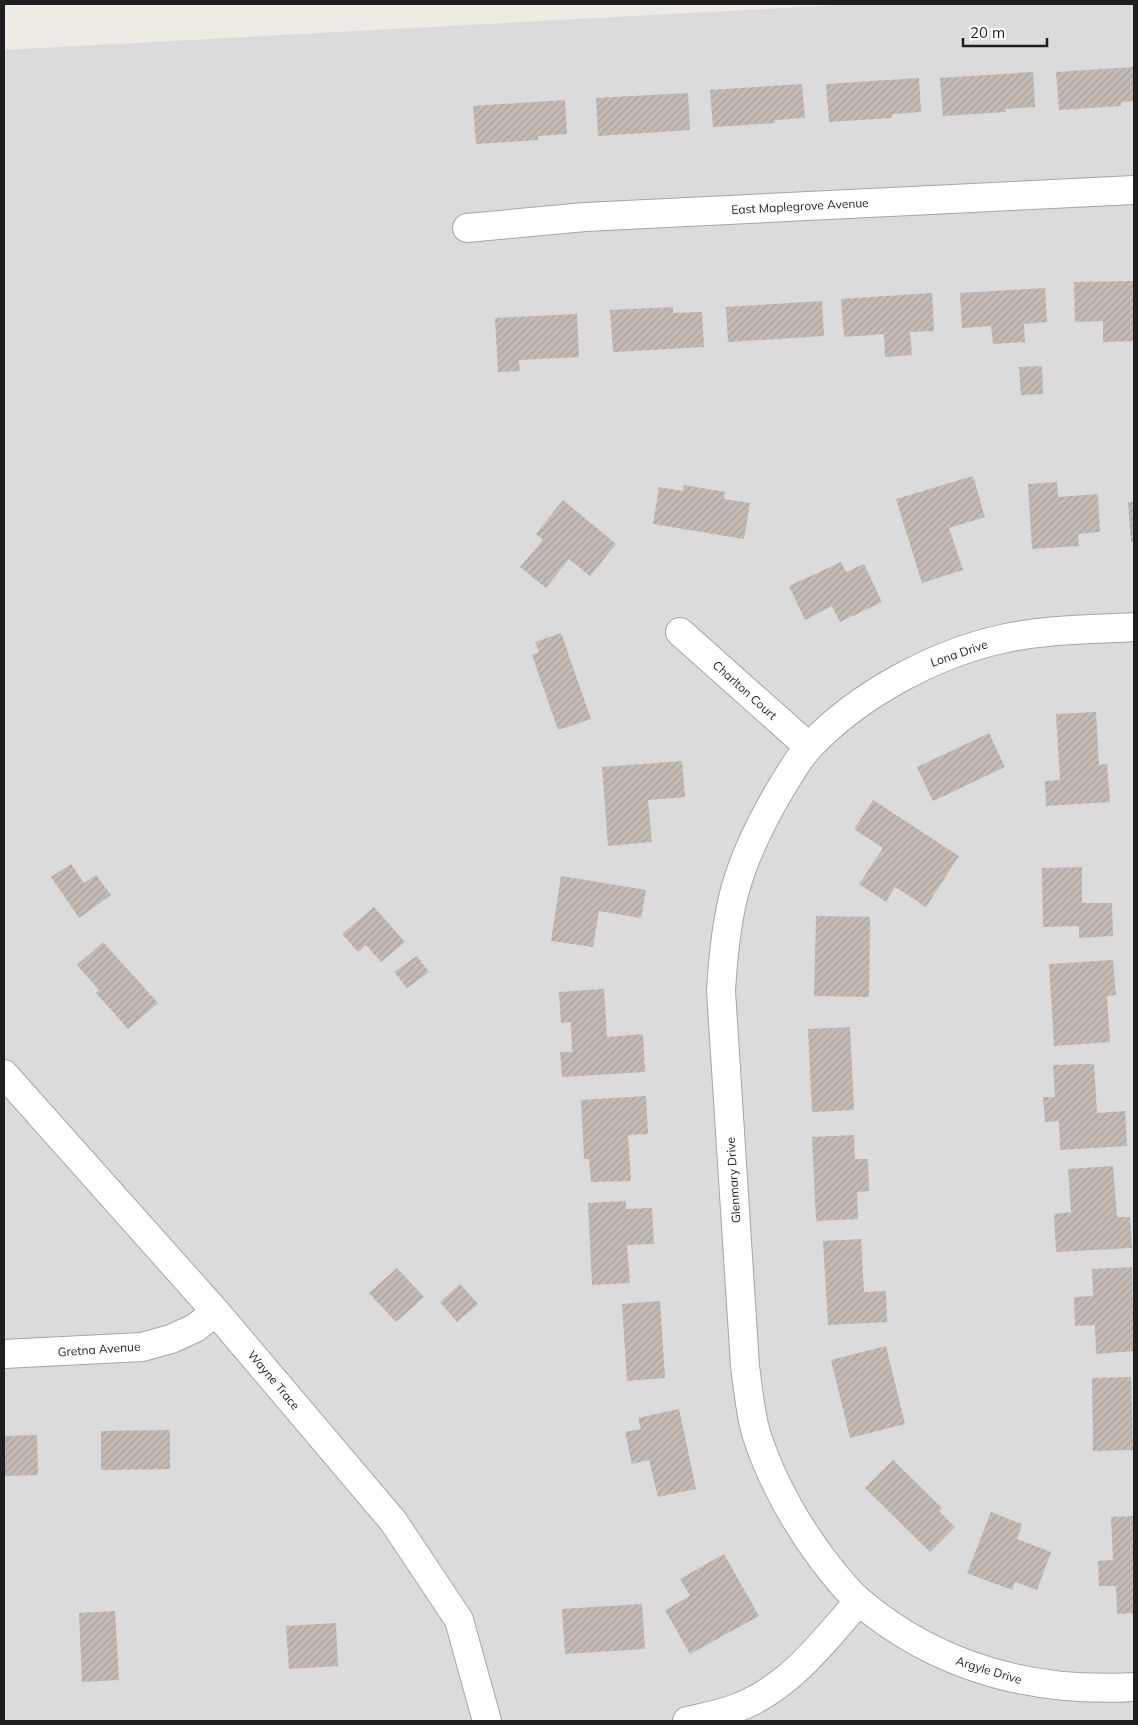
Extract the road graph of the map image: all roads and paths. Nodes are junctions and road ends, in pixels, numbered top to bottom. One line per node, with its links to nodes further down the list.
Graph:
1 (1134, 190): 2 (street, East Maplegrove Avenue)
2 (467, 228)
3 (1134, 627): 5 (street, Lona Drive)
4 (680, 632): 5 (street, Charlton Court)
5 (809, 747): 9 (street, Glenmary Drive)
6 (4, 1074): 7 (street, Wayne Trace)
7 (216, 1312): 8 (street, Gretna Avenue); 11 (street, Wayne Trace)
8 (4, 1354)
9 (859, 1601): 10 (street, Argyle Drive); 12 (street)
10 (1134, 1687)
11 (488, 1721)
12 (687, 1721)

